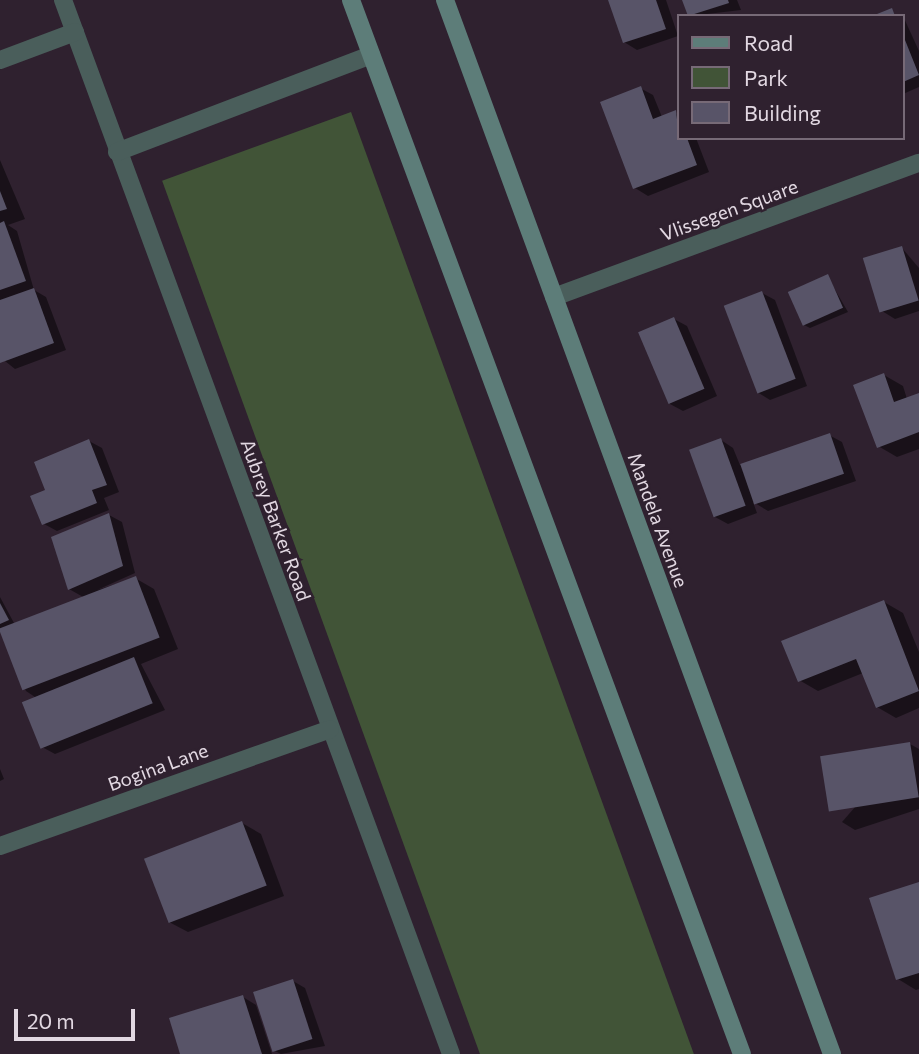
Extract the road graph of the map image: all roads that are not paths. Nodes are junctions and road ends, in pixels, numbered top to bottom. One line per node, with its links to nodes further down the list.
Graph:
1 (63, 0): 4 (street, Aubrey Barker Road)
2 (351, 0): 5 (main road)
3 (445, 0): 9 (main road, Mandela Avenue)
4 (75, 32): 6 (street); 7 (street, Aubrey Barker Road)
5 (371, 55): 7 (street); 13 (main road)
6 (0, 60)
7 (117, 152): 10 (street, Aubrey Barker Road)
8 (919, 163): 9 (street, Vlissegen Square)
9 (554, 297): 14 (main road, Mandela Avenue)
10 (330, 729): 11 (street, Bogina Lane); 12 (street, Aubrey Barker Road)
11 (0, 846)
12 (451, 1054)
13 (742, 1054)
14 (832, 1054)

